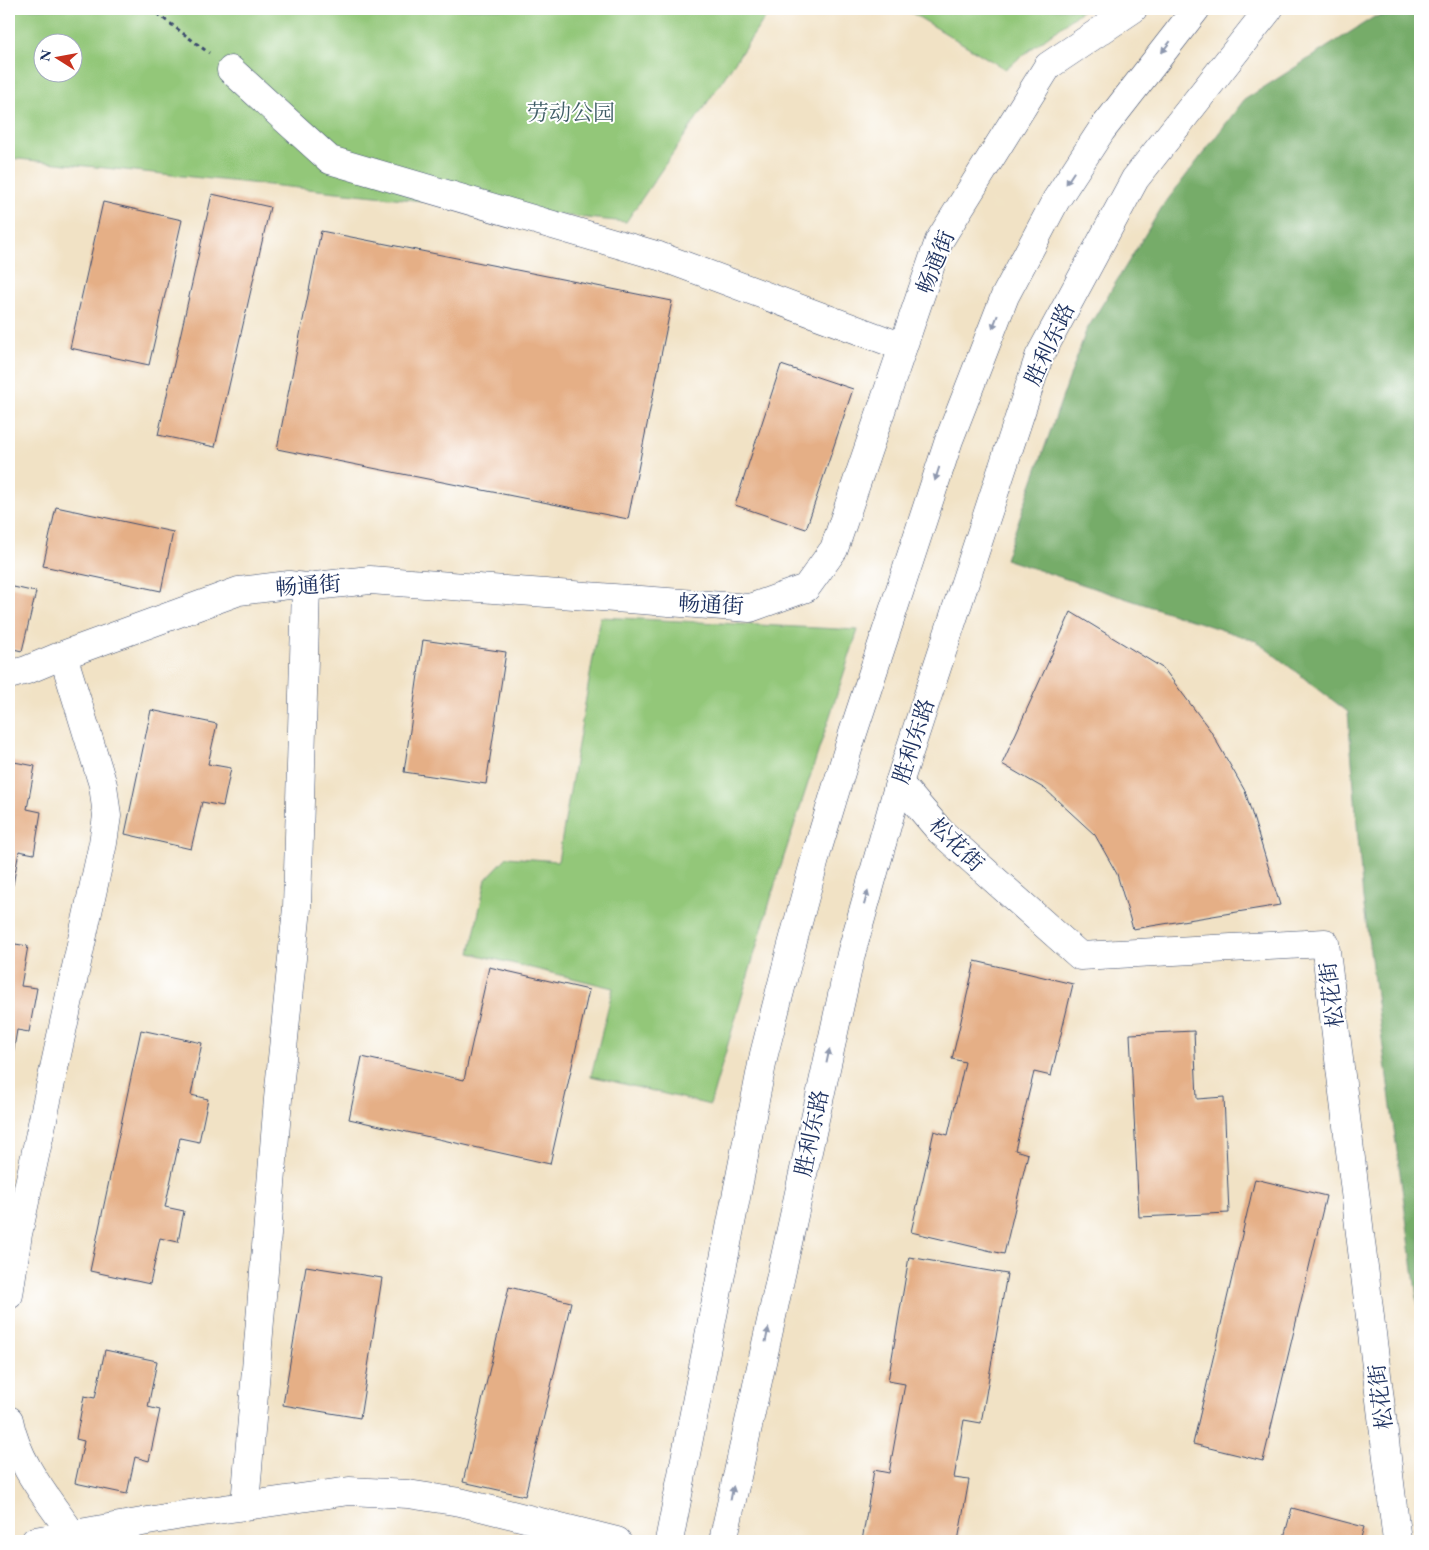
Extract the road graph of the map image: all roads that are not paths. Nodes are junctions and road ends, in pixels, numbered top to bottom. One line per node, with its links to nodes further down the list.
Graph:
1 (1133, 9): 5 (street, 畅通街)
2 (1196, 9): 16 (street, one-way to 16)
3 (1269, 9): 9 (street, 胜利东路)
4 (231, 70): 5 (street)
5 (903, 347): 6 (street, 畅通街)
6 (306, 587): 7 (street, 畅通街); 12 (street)
7 (63, 655): 8 (street, 畅通街); 10 (street)
8 (9, 675)
9 (899, 783): 17 (street, 胜利东路, one-way to 9); 18 (street, 松花街)
10 (9, 1295)
11 (9, 1420): 13 (street)
12 (245, 1505): 13 (street); 15 (street)
13 (72, 1534): 14 (street)
14 (35, 1541)
15 (617, 1541)
16 (669, 1541)
17 (723, 1541)
18 (1397, 1541)

